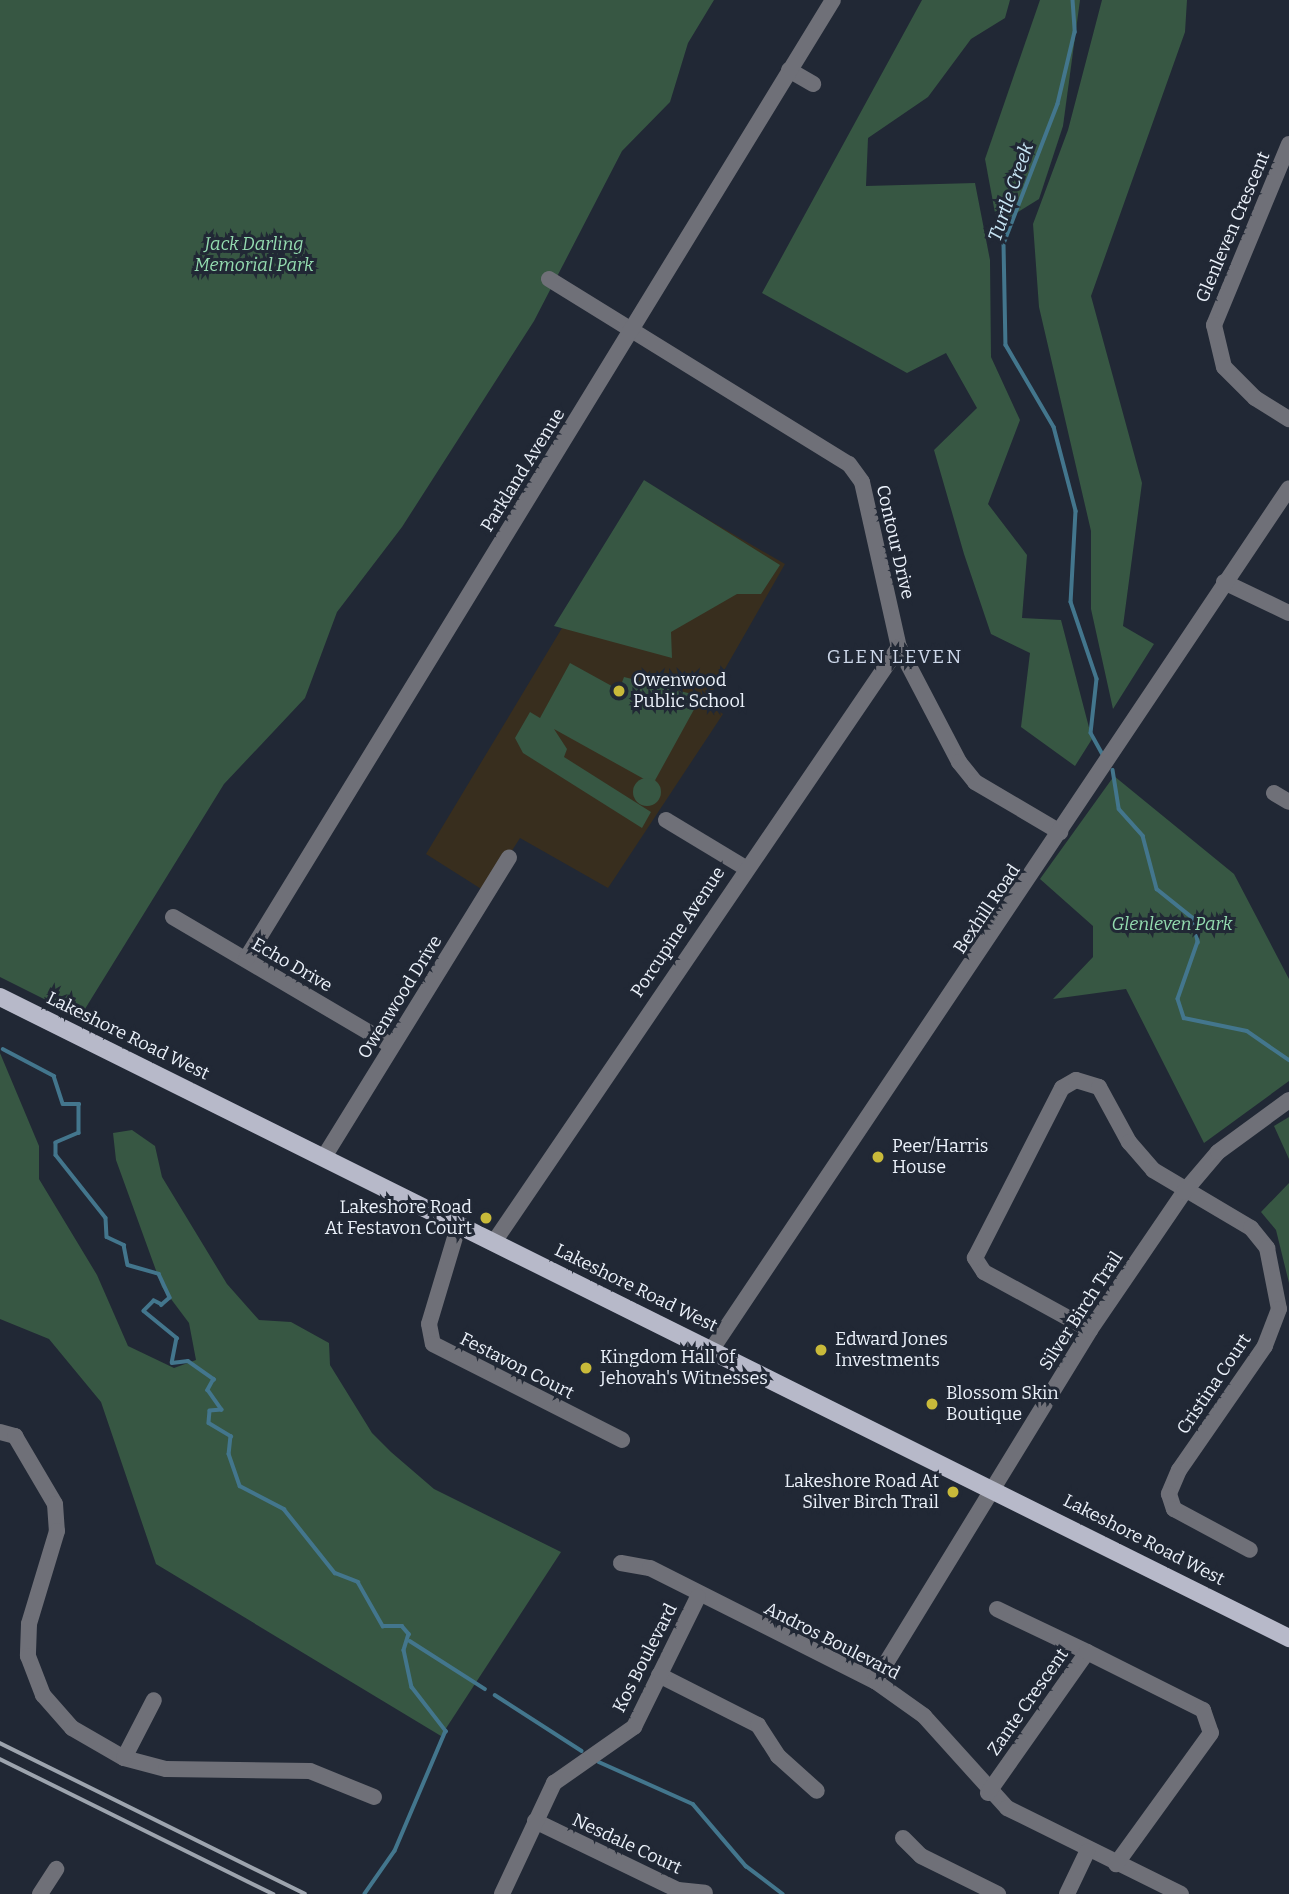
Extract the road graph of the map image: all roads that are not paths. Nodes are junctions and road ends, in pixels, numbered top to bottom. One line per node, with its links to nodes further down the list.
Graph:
1 (833, 0): 2 (street, Parkland Avenue)
2 (789, 70): 3 (street); 6 (street, Parkland Avenue)
3 (813, 84)
4 (1289, 144): 7 (street, Glenleven Crescent)
5 (549, 279): 6 (street, Contour Drive)
6 (634, 327): 11 (street, Contour Drive); 19 (street, Parkland Avenue)
7 (1289, 419)
8 (1289, 488): 9 (street, Bexhill Road)
9 (1224, 582): 10 (street); 15 (street, Bexhill Road)
10 (1289, 613)
11 (899, 647): 15 (street, Contour Drive); 17 (street, Porcupine Avenue)
12 (1274, 793): 13 (street)
13 (1289, 802)
14 (666, 820): 17 (street)
15 (1060, 832): 28 (street, Bexhill Road)
16 (509, 857): 21 (street, Owenwood Drive)
17 (744, 867): 26 (street, Porcupine Avenue)
18 (173, 917): 19 (street, Echo Drive)
19 (246, 959): 21 (street, Echo Drive)
20 (0, 997): 23 (main road, Lakeshore Road West)
21 (392, 1046): 23 (street, Owenwood Drive)
22 (1289, 1100): 24 (street, Silver Birch Trail)
23 (324, 1157): 25 (main road, Lakeshore Road West)
24 (1184, 1192): 27 (street, Silver Birch Trail); 27 (street); 32 (street, Cristina Court)
25 (459, 1224): 26 (main road, Lakeshore Road West); 30 (street, Festavon Court)
26 (494, 1242): 28 (main road, Lakeshore Road West)
27 (1090, 1330): 31 (street, Silver Birch Trail)
28 (712, 1349): 31 (main road, Lakeshore Road West)
29 (0, 1432): 41 (street)
30 (622, 1440)
31 (993, 1487): 36 (main road, Lakeshore Road West); 39 (street, Silver Birch Trail)
32 (1250, 1550)
33 (621, 1563): 34 (street, Andros Boulevard)
34 (698, 1597): 38 (street, Kos Boulevard); 39 (street, Andros Boulevard)
35 (997, 1609): 37 (street)
36 (1289, 1638)
37 (1087, 1653): 43 (street, Zante Crescent); 48 (street, Zante Crescent)
38 (659, 1675): 42 (street); 45 (street, Kos Boulevard)
39 (875, 1681): 43 (street, Andros Boulevard)
40 (154, 1700): 41 (street)
41 (124, 1758): 44 (street)
42 (817, 1791)
43 (988, 1793): 47 (street, Andros Boulevard)
44 (374, 1797)
45 (535, 1821): 50 (street, Nesdale Court); 52 (street, Kos Boulevard)
46 (903, 1838): 53 (street)
47 (1087, 1852): 48 (street, Andros Boulevard); 54 (street)
48 (1116, 1864): 55 (street, Andros Boulevard)
49 (56, 1869): 51 (street)
50 (705, 1893)
51 (40, 1894)
52 (502, 1894)
53 (998, 1894)
54 (1067, 1894)
55 (1181, 1894)

